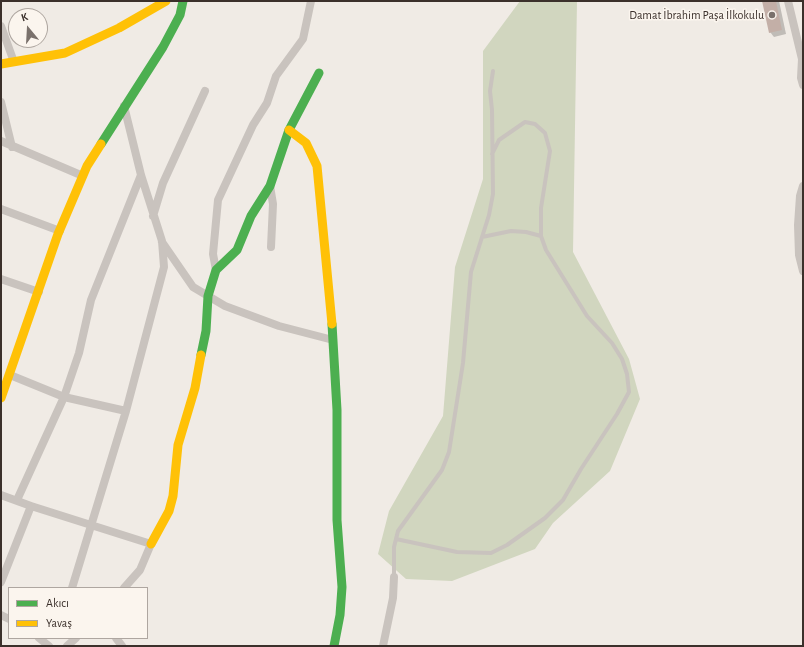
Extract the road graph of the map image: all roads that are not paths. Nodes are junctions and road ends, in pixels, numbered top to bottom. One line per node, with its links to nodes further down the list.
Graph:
1 (166, 1): 8 (street)
2 (183, 1): 15 (street)
3 (311, 1): 31 (street)
4 (788, 1): 6 (street)
5 (1, 26): 8 (street)
6 (798, 45): 7 (street); 12 (street)
7 (803, 54)
8 (14, 62): 9 (street)
9 (1, 64)
10 (493, 71): 19 (lane)
11 (319, 73): 16 (street)
12 (803, 85)
13 (205, 91): 25 (street)
14 (1, 102): 18 (street)
15 (124, 106): 20 (street); 21 (street)
16 (289, 130): 22 (street); 36 (street)
17 (1, 141): 18 (street)
18 (12, 147): 21 (street)
19 (492, 154): 27 (lane); 28 (lane)
20 (141, 175): 25 (street); 39 (street)
21 (83, 176): 26 (street)
22 (270, 186): 30 (street); 31 (street)
23 (803, 186): 32 (street)
24 (1, 210): 26 (street)
25 (153, 217): 29 (street)
26 (60, 231): 34 (street)
27 (541, 236): 28 (lane); 45 (lane)
28 (482, 237): 45 (lane)
29 (162, 241): 35 (street); 40 (street)
30 (271, 247)
31 (216, 270): 35 (street)
32 (803, 271)
33 (1, 279): 34 (street)
34 (39, 292): 37 (street)
35 (208, 296): 36 (street); 46 (street)
36 (333, 340): 53 (street)
37 (6, 377): 38 (street); 39 (street)
38 (1, 398)
39 (64, 398): 40 (street); 42 (street)
40 (126, 411): 44 (street)
41 (1, 495): 42 (street)
42 (17, 500): 43 (street)
43 (31, 506): 44 (street); 48 (street)
44 (91, 525): 46 (street); 49 (street)
45 (396, 539): 47 (lane)
46 (151, 544): 50 (street)
47 (394, 577): 54 (street)
48 (1, 582)
49 (72, 587)
50 (125, 587)
51 (75, 639): 52 (street)
52 (67, 646)
53 (334, 646)
54 (383, 646)

